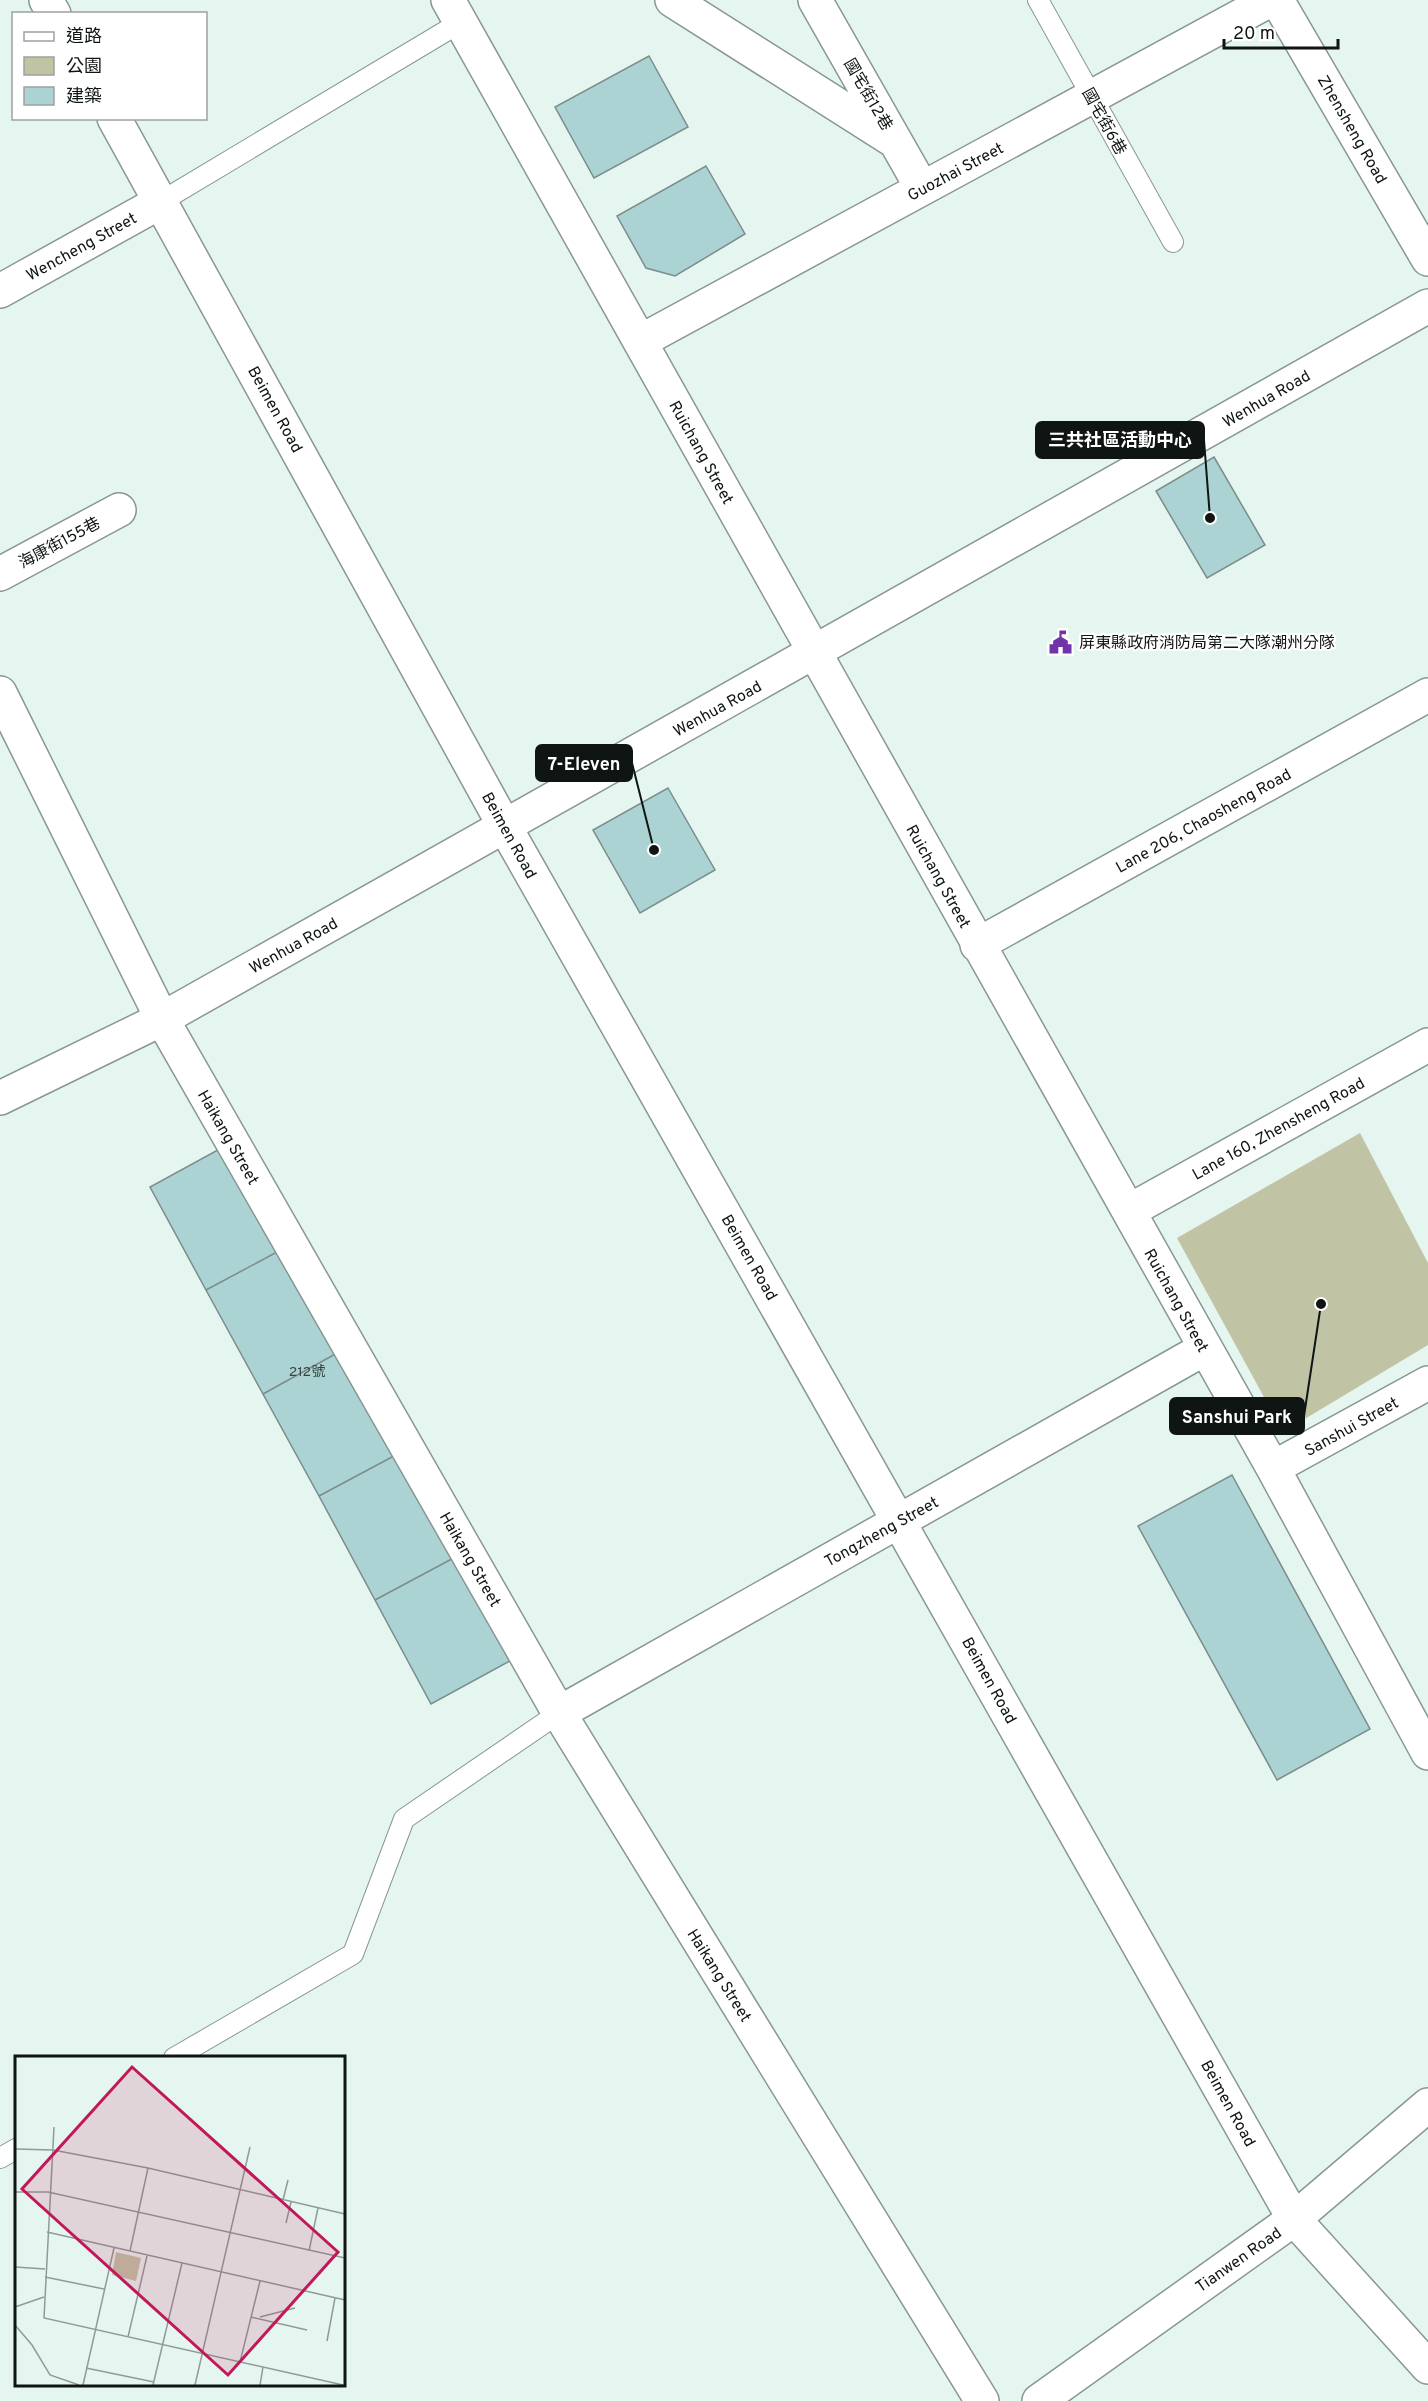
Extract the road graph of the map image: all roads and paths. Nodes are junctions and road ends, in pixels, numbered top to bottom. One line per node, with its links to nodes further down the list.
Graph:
1 (672, 0): 9 (street)
2 (814, 0): 9 (street, 國宅街12巷)
3 (1038, 0): 7 (lane, 國宅街6巷)
4 (1270, 0): 7 (street, Guozhai Street)
5 (1277, 0): 13 (street, Zhensheng Road)
6 (454, 11): 11 (lane); 16 (street, Ruichang Street)
7 (1092, 97): 10 (street, Guozhai Street); 12 (lane, 國宅街6巷)
8 (115, 120): 11 (street, Beimen Road)
9 (896, 142): 10 (street, 國宅街12巷)
10 (922, 188): 16 (street, Guozhai Street)
11 (162, 201): 14 (street, Wencheng Street); 22 (street, Beimen Road)
12 (1173, 242)
13 (1428, 259)
14 (0, 291)
15 (1428, 306): 19 (street, Wenhua Road)
16 (641, 341): 19 (street, Ruichang Street)
17 (119, 510): 18 (street, 海康街155巷)
18 (0, 574)
19 (814, 654): 22 (street, Wenhua Road); 23 (street, Ruichang Street)
20 (0, 693): 24 (street, Haikang Street)
21 (1428, 695): 23 (street, Lane 206, Chaosheng Road)
22 (505, 827): 24 (street, Wenhua Road); 31 (street, Beimen Road)
23 (978, 945): 27 (street, Ruichang Street)
24 (162, 1019): 26 (street, Wenhua Road); 32 (street, Haikang Street)
25 (1428, 1045): 27 (street, Lane 160, Zhensheng Road)
26 (0, 1098)
27 (1129, 1211): 28 (street, Ruichang Street)
28 (1204, 1349): 30 (street, Ruichang Street); 31 (street, Tongzheng Street)
29 (1428, 1383): 30 (street, Sanshui Street)
30 (1273, 1468): 33 (street, Ruichang Street)
31 (900, 1521): 32 (street, Tongzheng Street); 38 (street, Beimen Road)
32 (559, 1713): 34 (lane); 40 (street, Haikang Street)
33 (1428, 1753)
34 (177, 2056)
35 (1428, 2105): 38 (street, Tianwen Road)
36 (15, 2150): 37 (lane)
37 (0, 2158)
38 (1294, 2219): 39 (street, Beimen Road); 41 (street, Tianwen Road)
39 (1428, 2367)
40 (982, 2401)
41 (1039, 2401)

